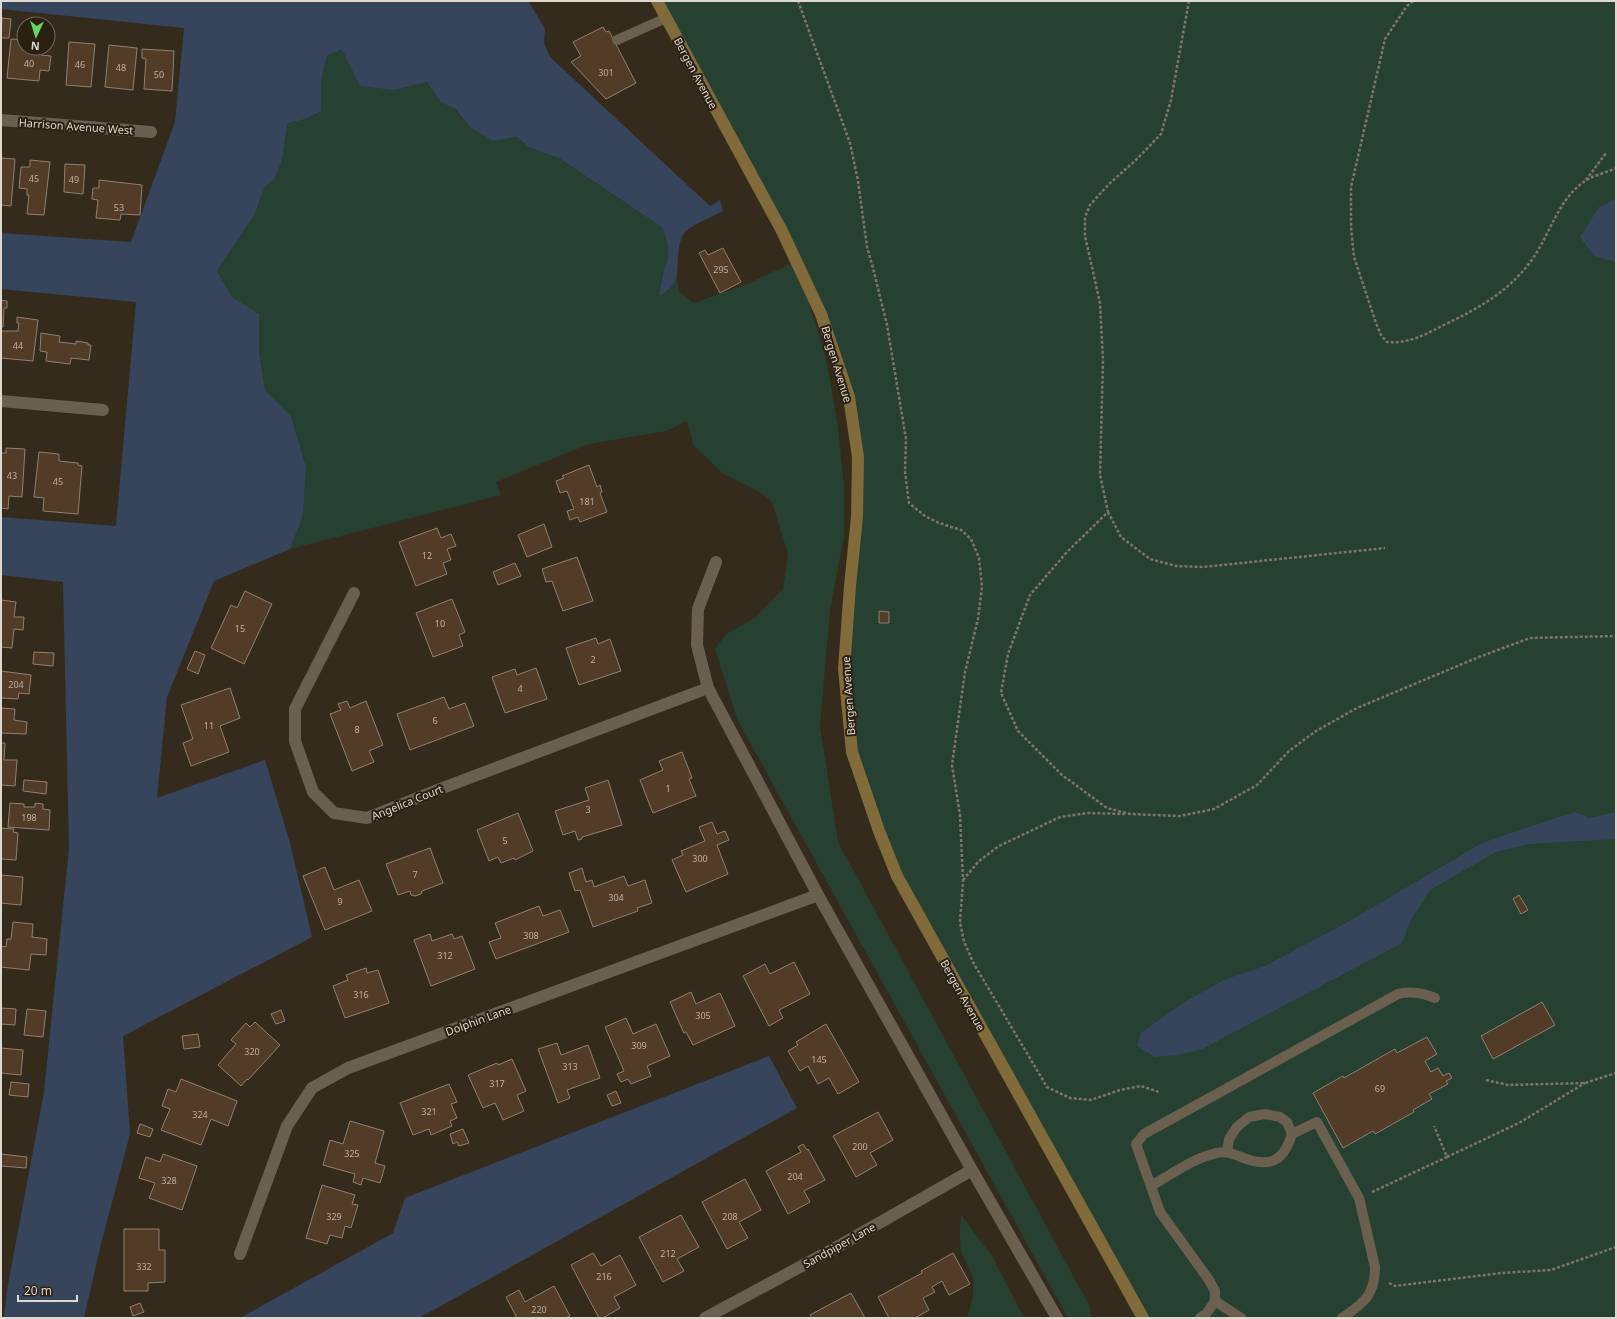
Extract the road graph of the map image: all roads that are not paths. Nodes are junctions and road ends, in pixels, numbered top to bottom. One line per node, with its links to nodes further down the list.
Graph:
1 (657, 1): 2 (main road, Bergen Avenue)
2 (666, 18): 3 (lane); 21 (main road, Bergen Avenue)
3 (617, 40)
4 (1, 120): 5 (street, Harrison Avenue West)
5 (151, 132)
6 (1, 401): 7 (street)
7 (103, 410)
8 (716, 562): 10 (street)
9 (354, 593): 10 (street, Angelica Court)
10 (708, 688): 11 (street)
11 (818, 895): 15 (street); 17 (street, Dolphin Lane)
12 (1435, 998): 16 (lane)
13 (1292, 1134): 14 (lane); 14 (lane); 24 (lane)
14 (1227, 1152): 16 (lane)
15 (972, 1170): 19 (street, Sandpiper Lane); 20 (street)
16 (1151, 1186): 18 (lane)
17 (240, 1254)
18 (1215, 1301): 22 (lane); 23 (lane)
19 (705, 1318)
20 (1057, 1318)
21 (1143, 1318)
22 (1200, 1318)
23 (1241, 1318)
24 (1342, 1318)

